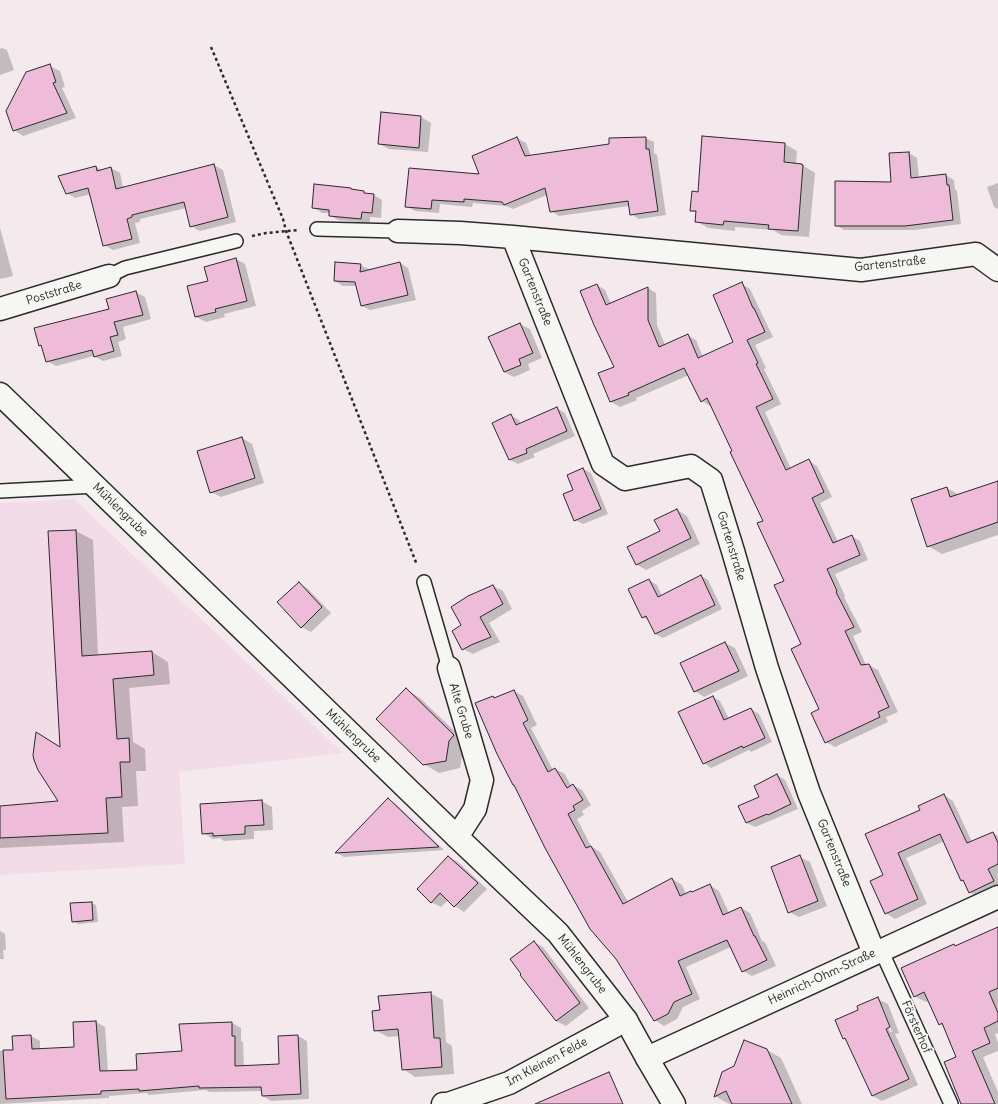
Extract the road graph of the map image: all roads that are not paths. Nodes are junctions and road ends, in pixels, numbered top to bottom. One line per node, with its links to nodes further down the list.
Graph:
1 (317, 229): 2 (lane)
2 (398, 231): 3 (street, Gartenstraße)
3 (513, 237): 5 (street, Gartenstraße); 15 (street, Gartenstraße)
4 (236, 241): 6 (lane)
5 (998, 270)
6 (109, 276): 7 (street, Poststraße)
7 (0, 309)
8 (0, 394): 9 (street, Mühlengrube)
9 (96, 486): 10 (lane); 13 (street, Mühlengrube)
10 (0, 491)
11 (424, 582): 12 (lane, Alte Grube)
12 (449, 668): 13 (street, Alte Grube)
13 (457, 837): 16 (street, Mühlengrube)
14 (998, 897): 15 (street, Heinrich-Ohm-Straße)
15 (877, 952): 17 (street, Heinrich-Ohm-Straße); 20 (lane, Försterhof)
16 (626, 1020): 17 (street, Mühlengrube); 18 (street, Im Kleinen Felde)
17 (647, 1058): 19 (street, Mühlengrube)
18 (443, 1104)
19 (674, 1104)
20 (951, 1104)

